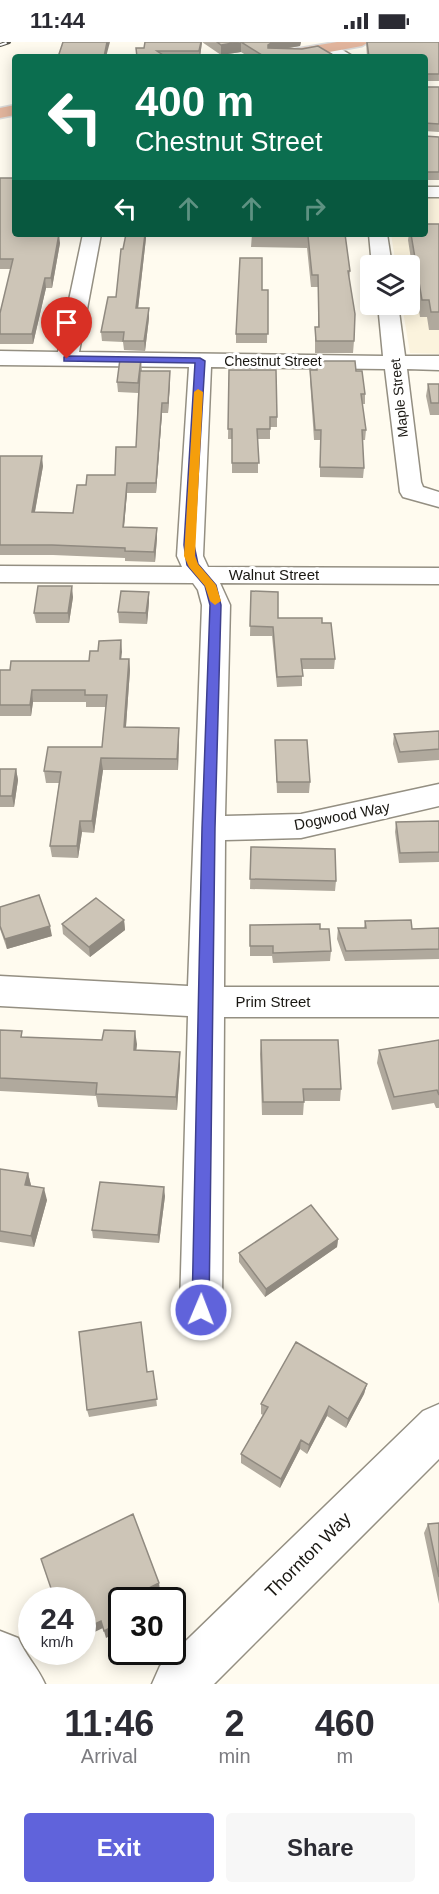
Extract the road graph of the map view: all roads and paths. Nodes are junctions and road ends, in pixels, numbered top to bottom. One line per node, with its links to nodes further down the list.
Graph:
1 (362, 42): 2 (main road)
2 (331, 47): 3 (main road); 4 (street)
3 (293, 54)
4 (342, 54)
5 (91, 237): 10 (street)
6 (378, 237): 7 (street)
7 (381, 255)
8 (390, 315): 12 (street, Maple Street)
9 (0, 358): 10 (street, Chestnut Street)
10 (67, 359): 11 (street, Chestnut Street)
11 (200, 361): 12 (street, Chestnut Street); 16 (street)
12 (396, 362): 13 (street, Chestnut Street); 14 (street, Maple Street)
13 (439, 363)
14 (439, 500)
15 (0, 574): 16 (street, Walnut Street)
16 (200, 574): 17 (street, Walnut Street); 19 (street)
17 (439, 576)
18 (439, 795): 19 (street, Dogwood Way)
19 (209, 828): 21 (street)
20 (0, 991): 21 (street, Prim Street)
21 (206, 1002): 22 (street, Prim Street); 23 (street)
22 (439, 1002)
23 (201, 1310)
24 (439, 1427): 27 (street, Thornton Way)
25 (0, 1656): 26 (street)
26 (19, 1684)
27 (178, 1684)

